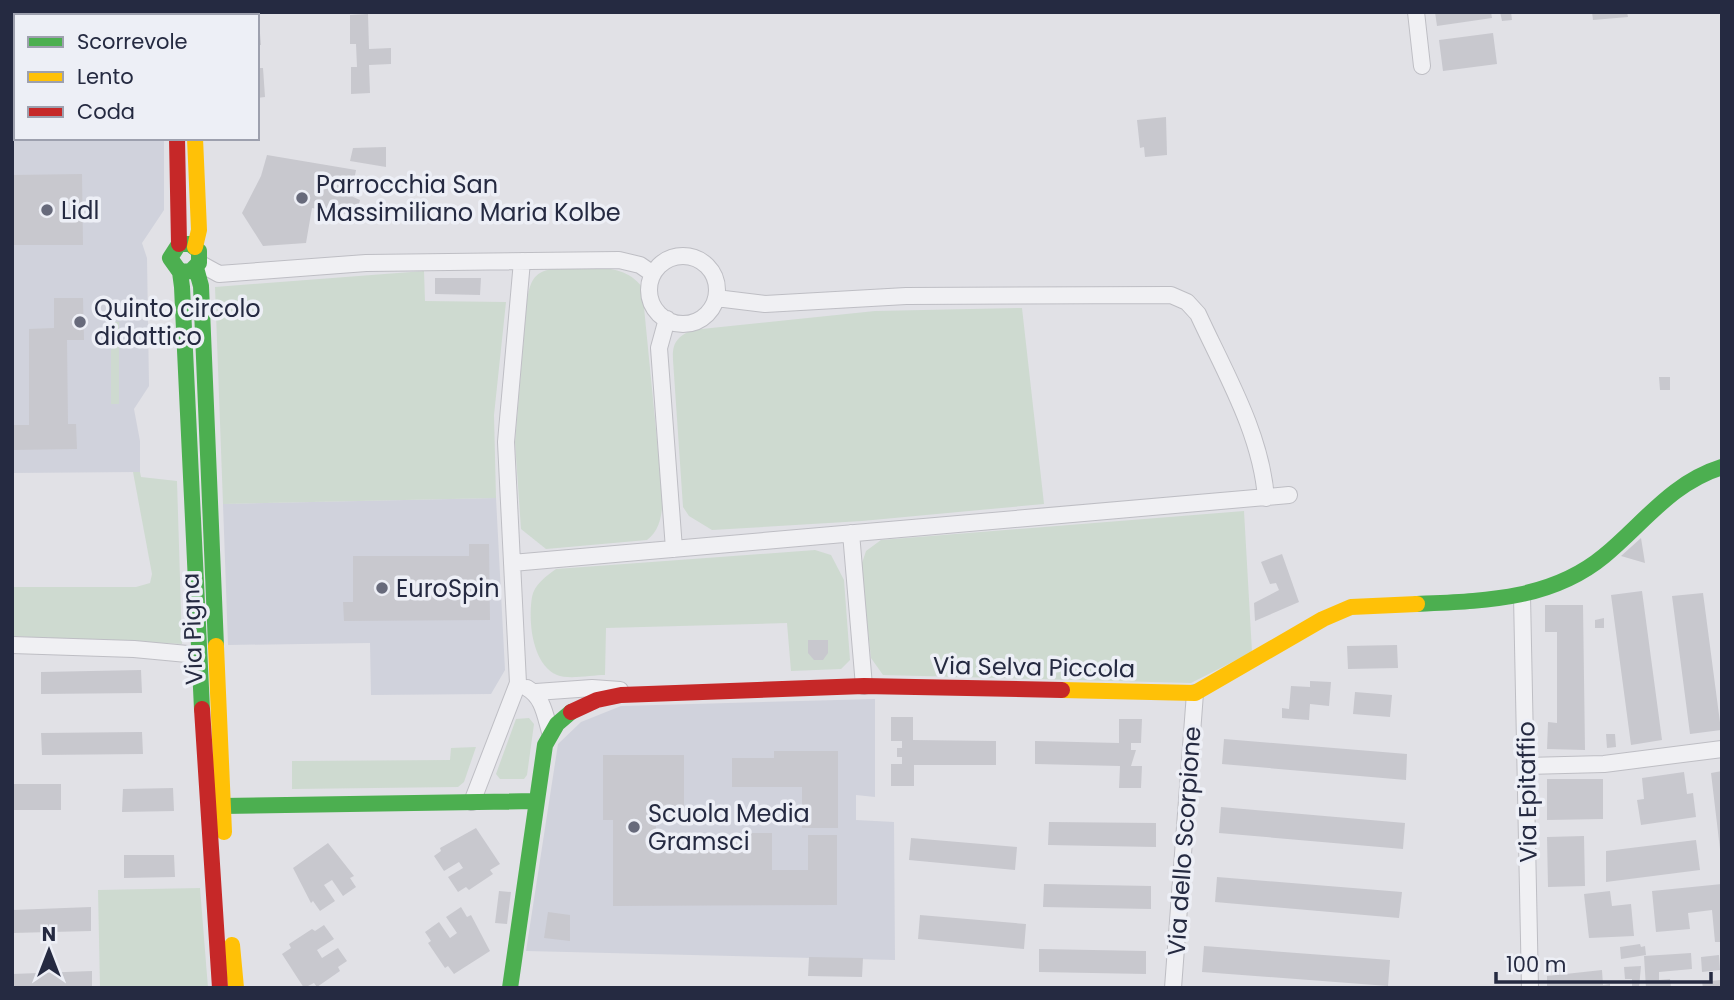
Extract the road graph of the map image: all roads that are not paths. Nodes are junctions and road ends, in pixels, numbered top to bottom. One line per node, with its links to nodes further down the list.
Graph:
1 (1416, 12): 2 (street)
2 (1422, 66)
3 (177, 140): 5 (street)
4 (195, 140): 6 (street, Via Pigna)
5 (179, 244): 6 (street); 8 (street)
6 (197, 259): 7 (street); 8 (street); 31 (street, Via Pigna)
7 (522, 261): 9 (street); 17 (street)
8 (180, 272): 20 (street)
9 (653, 274): 10 (street); 11 (street)
10 (716, 298): 11 (street); 14 (street)
11 (667, 319): 16 (street)
12 (1722, 467): 18 (street)
13 (1289, 495): 14 (street)
14 (1266, 498): 15 (street)
15 (851, 533): 16 (street); 22 (street)
16 (674, 549): 17 (street)
17 (512, 563): 21 (street)
18 (1522, 596): 24 (street); 28 (street, Via Epitaffio)
19 (12, 645): 20 (street)
20 (198, 655): 32 (street)
21 (518, 683): 23 (street); 30 (street)
22 (864, 686): 24 (street, Via Selva Piccola); 25 (street, Via Selva Piccola)
23 (536, 692): 25 (street); 26 (street)
24 (1195, 693): 35 (street, Via dello Scorpione)
25 (648, 694): 26 (street, Via Selva Piccola)
26 (550, 732): 29 (street)
27 (1722, 749): 28 (street)
28 (1526, 766): 36 (street, Via Epitaffio)
29 (536, 801): 30 (street); 34 (street)
30 (472, 802): 31 (street)
31 (222, 806): 33 (street, Via Pigna)
32 (220, 988)
33 (236, 988)
34 (510, 988)
35 (1173, 988)
36 (1530, 988)

